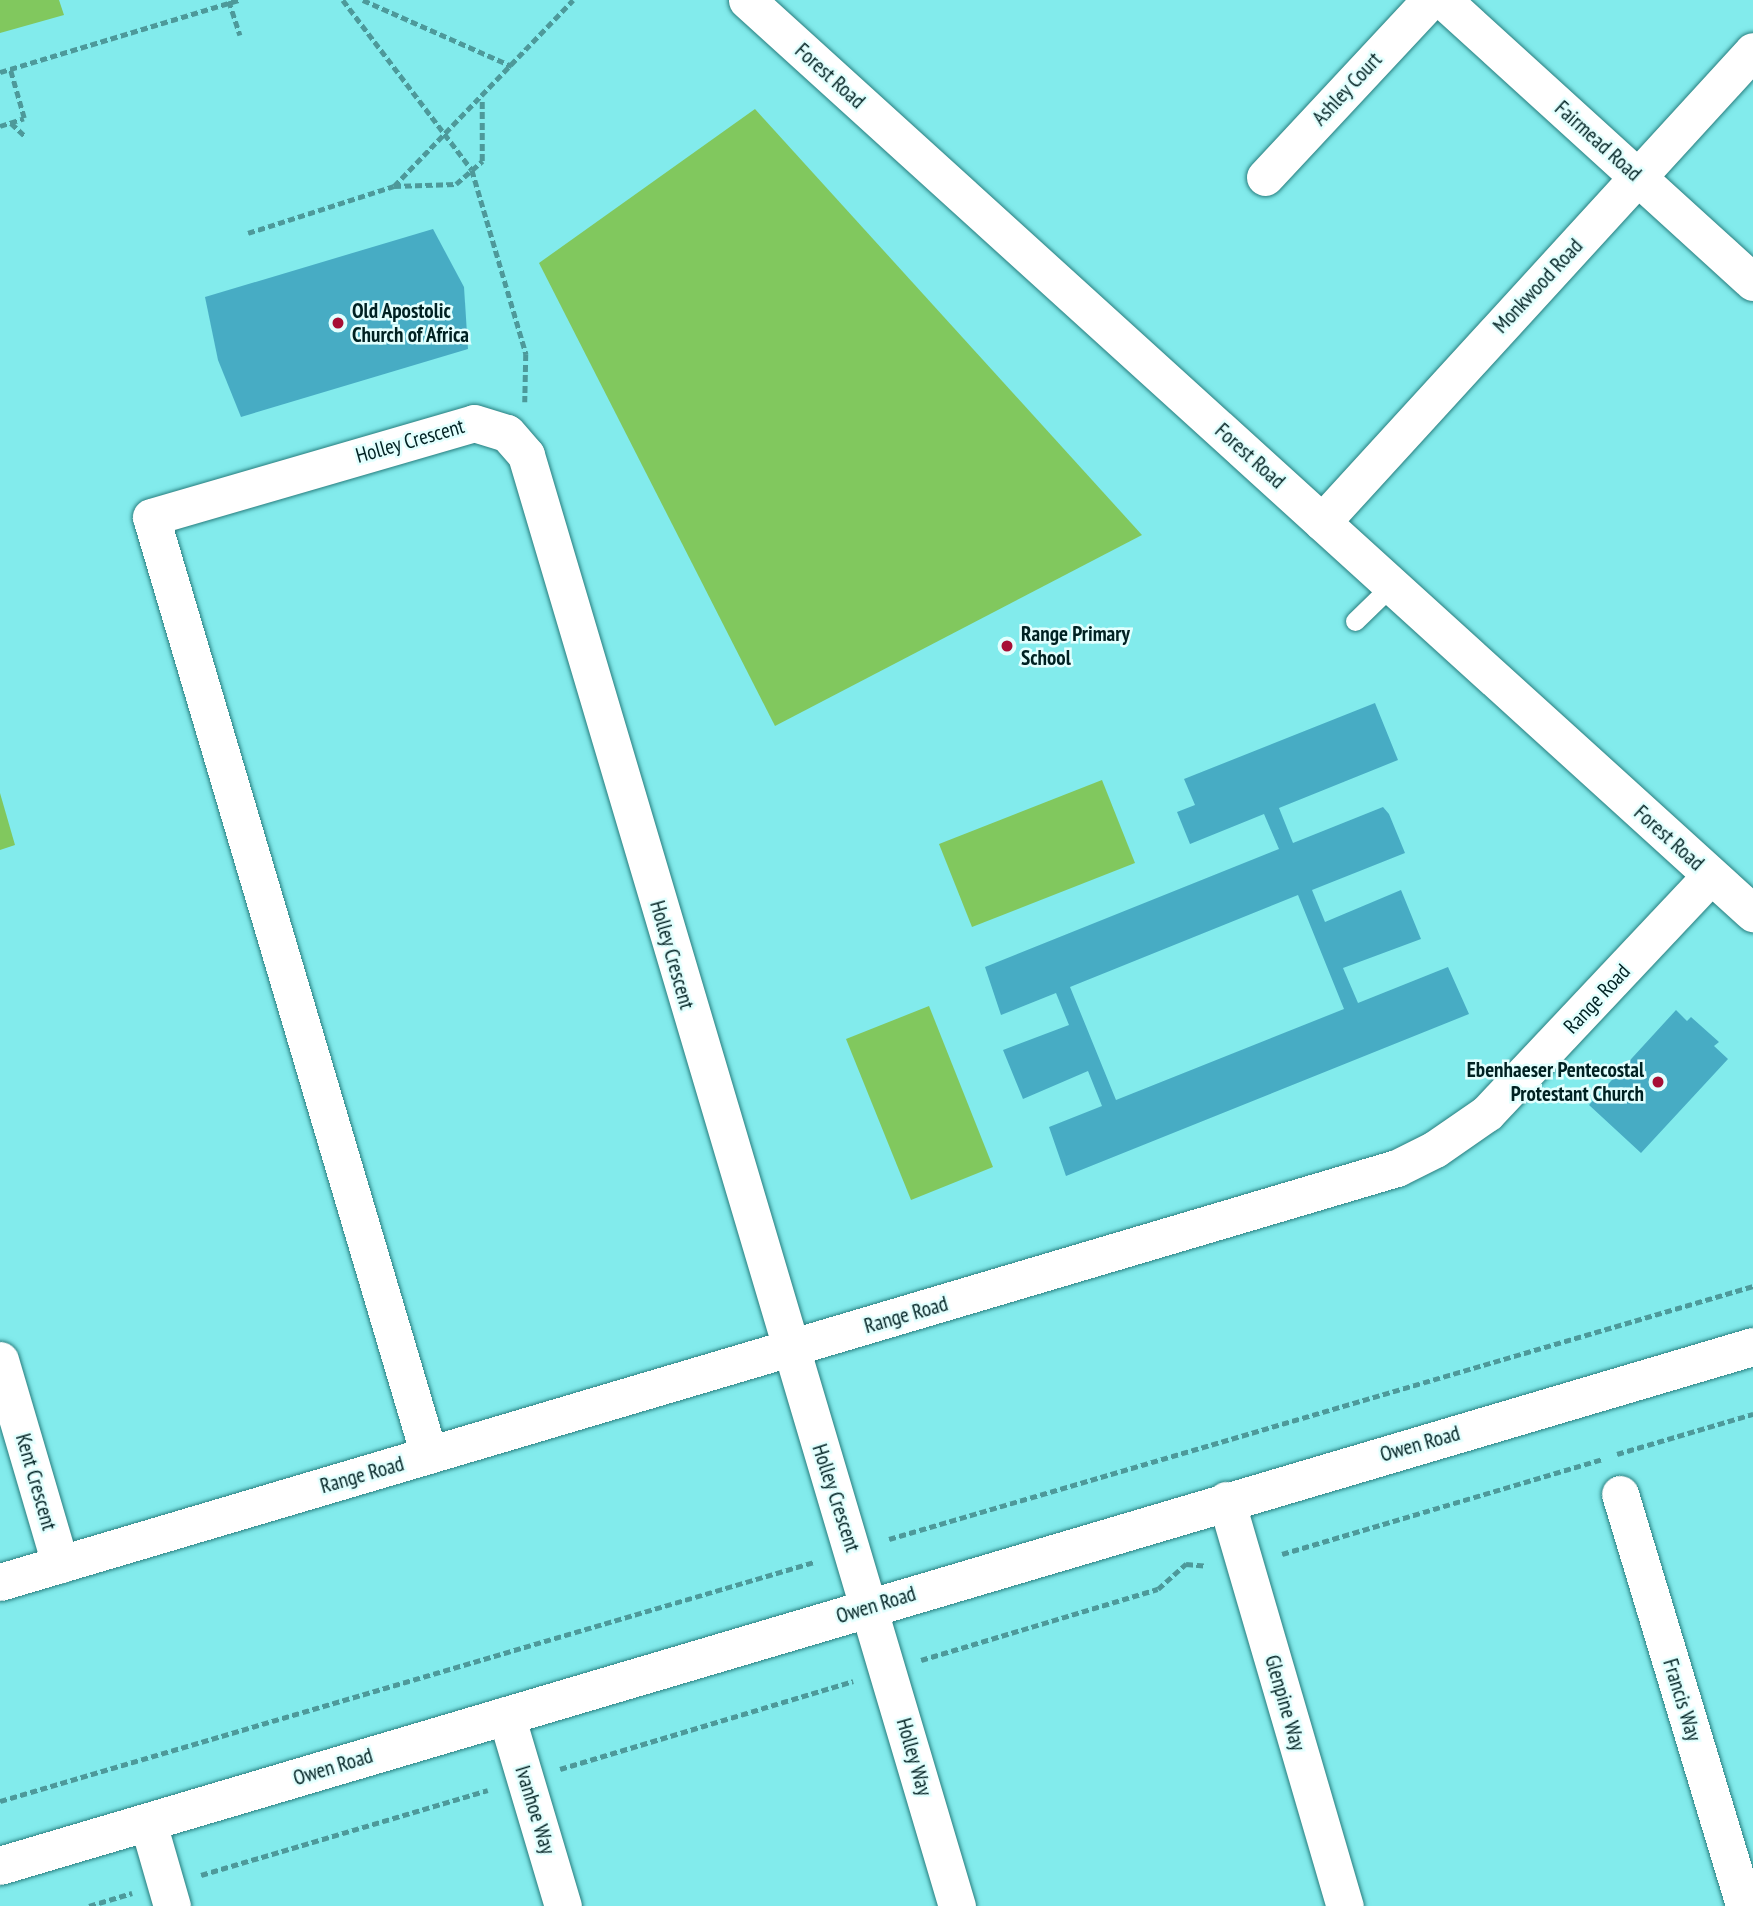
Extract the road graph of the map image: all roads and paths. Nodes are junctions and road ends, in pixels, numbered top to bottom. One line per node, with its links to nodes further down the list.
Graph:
1 (238, 0): 8 (path)
2 (343, 0): 17 (path)
3 (363, 0): 11 (path)
4 (573, 0): 11 (path)
5 (747, 0): 26 (street, Forest Road)
6 (1430, 0): 20 (street, Ashley Court)
7 (1443, 0): 21 (street, Fairmead Road)
8 (230, 1): 9 (path); 12 (path)
9 (240, 35)
10 (1753, 51): 21 (street, Monkwood Road)
11 (512, 66): 14 (path)
12 (10, 68): 13 (path); 15 (path)
13 (0, 72)
14 (482, 98): 17 (path); 19 (path)
15 (11, 122): 16 (path); 18 (path)
16 (0, 126)
17 (444, 132): 19 (path); 22 (path)
18 (25, 136)
19 (472, 170): 22 (path); 25 (path)
20 (1265, 177)
21 (1638, 177): 24 (street, Fairmead Road); 26 (street, Monkwood Road)
22 (394, 186): 23 (path)
23 (248, 233)
24 (1753, 282)
25 (507, 433): 33 (street, Holley Crescent); 36 (street, Holley Crescent)
26 (1322, 522): 27 (street, Forest Road)
27 (1392, 585): 28 (lane); 29 (street, Forest Road)
28 (1356, 621)
29 (1710, 876): 30 (street, Forest Road); 33 (street, Range Road)
30 (1753, 914)
31 (1753, 1286): 39 (path)
32 (1753, 1347): 38 (street, Owen Road)
33 (788, 1349): 36 (street, Range Road); 45 (street, Holley Crescent)
34 (0, 1360): 42 (street, Kent Crescent)
35 (1753, 1414): 40 (path)
36 (429, 1455): 42 (street, Range Road)
37 (1620, 1494): 60 (street, Francis Way)
38 (1226, 1500): 45 (street, Owen Road); 59 (street, Glenpine Way)
39 (889, 1539)
40 (1278, 1555)
41 (814, 1562): 51 (path)
42 (60, 1564): 44 (street, Range Road)
43 (1217, 1571): 46 (path)
44 (0, 1582)
45 (869, 1608): 48 (street, Owen Road); 58 (street, Holley Way)
46 (914, 1663)
47 (861, 1679): 49 (path)
48 (506, 1714): 52 (street, Owen Road); 57 (street, Ivanhoe Way)
49 (552, 1771)
50 (500, 1786): 55 (path)
51 (0, 1801)
52 (148, 1823): 53 (street, Owen Road); 55 (street)
53 (0, 1866)
54 (135, 1892): 56 (path)
55 (181, 1892)
56 (89, 1906)
57 (563, 1906)
58 (957, 1906)
59 (1345, 1906)
60 (1744, 1906)

